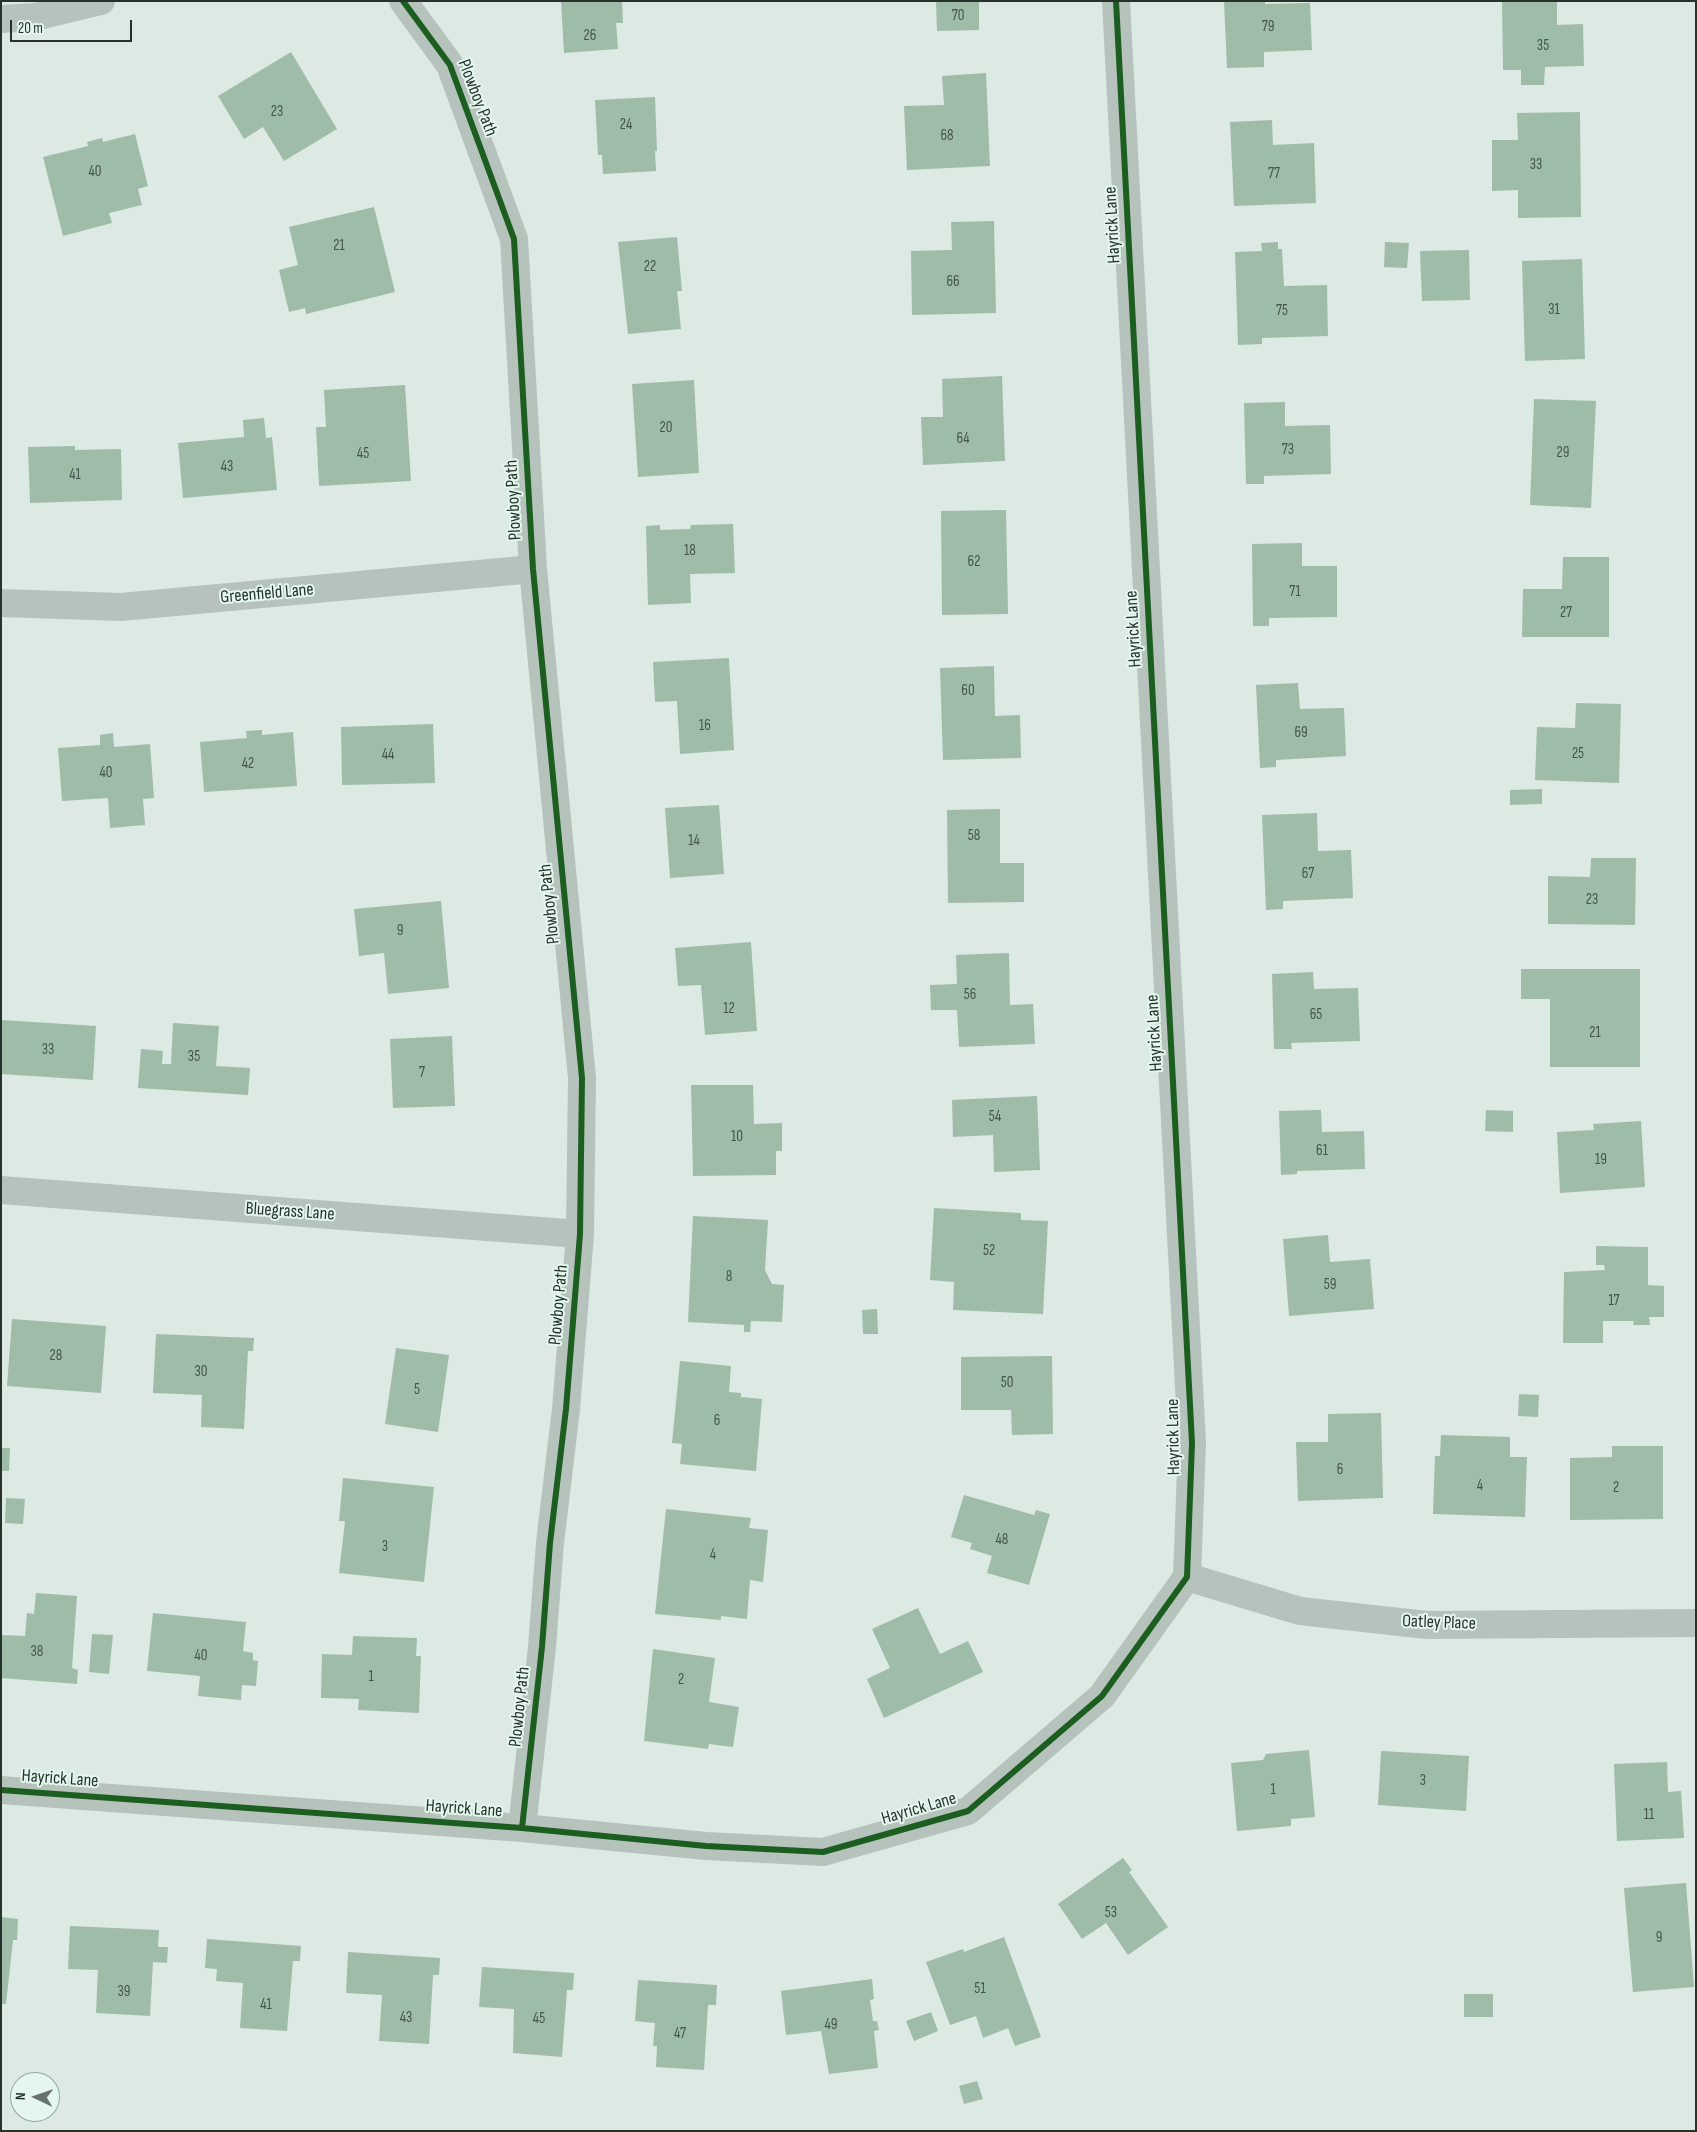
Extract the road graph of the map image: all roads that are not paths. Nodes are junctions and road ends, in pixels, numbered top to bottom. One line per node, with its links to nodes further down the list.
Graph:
1 (101, 1): 4 (street)
2 (403, 1): 5 (street, Plowboy Path)
3 (1116, 1): 9 (street, Hayrick Lane)
4 (1, 19)
5 (533, 569): 6 (street, Greenfield Lane); 8 (street, Plowboy Path)
6 (1, 603)
7 (1, 1190): 8 (street, Bluegrass Lane)
8 (580, 1234): 12 (street, Plowboy Path)
9 (1187, 1577): 10 (street, Oatley Place); 12 (street, Hayrick Lane)
10 (1696, 1623)
11 (1, 1790): 12 (street, Hayrick Lane)
12 (522, 1828)

